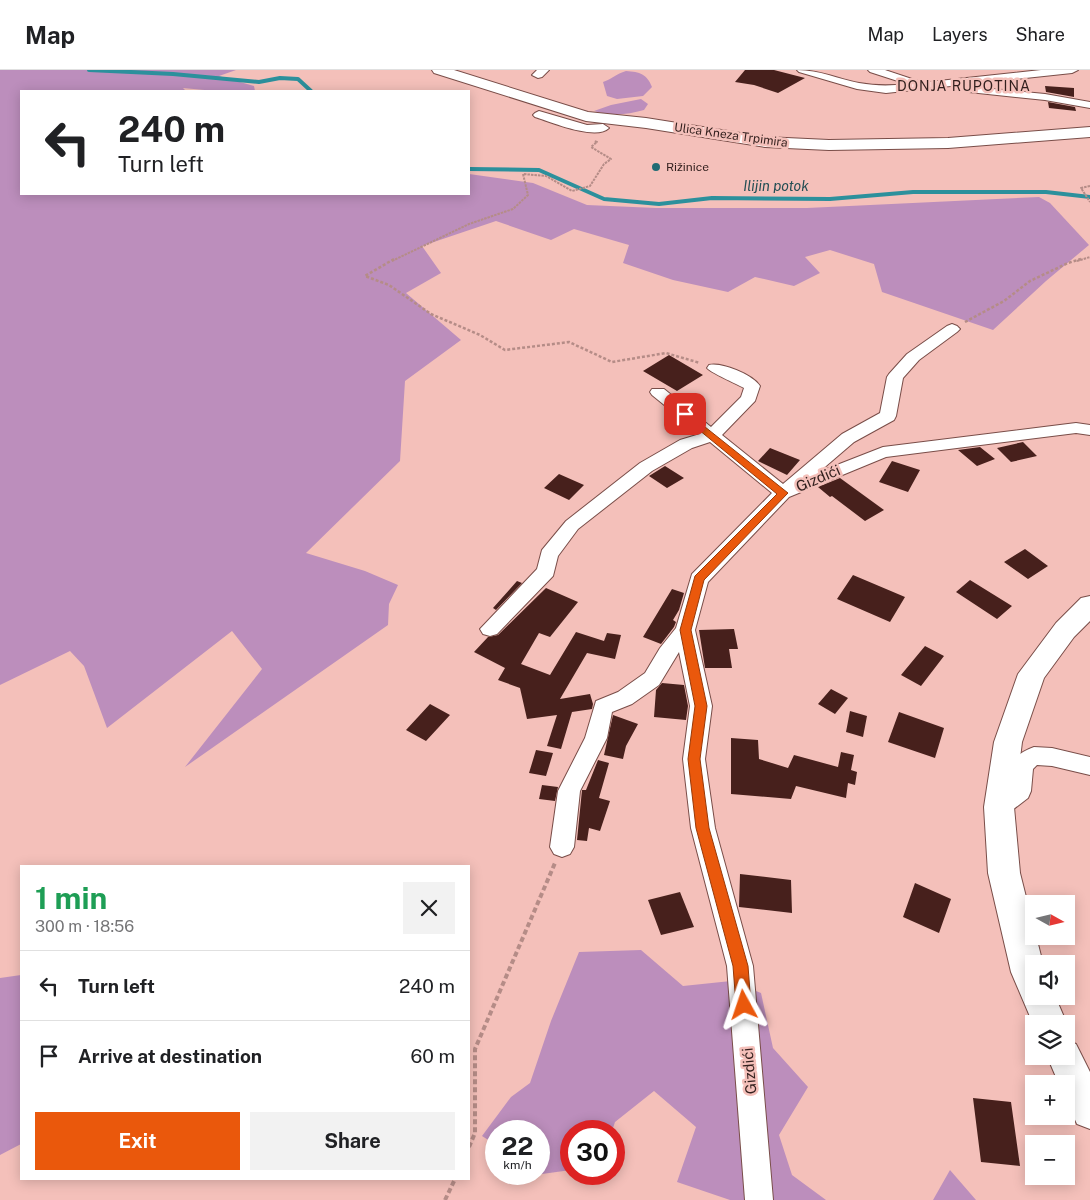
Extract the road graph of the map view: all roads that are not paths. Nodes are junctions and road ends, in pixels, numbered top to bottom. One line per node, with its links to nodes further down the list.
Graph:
1 (439, 70): 9 (main road, Ulica Kneza Trpimira)
2 (803, 70): 8 (street)
3 (874, 70): 8 (street)
4 (985, 70): 7 (street)
5 (1066, 70): 6 (street); 7 (street)
6 (1072, 70)
7 (1003, 78): 8 (street)
8 (924, 86): 10 (street)
9 (508, 92): 11 (main road); 12 (main road, Ulica Kneza Trpimira)
10 (1090, 105)
11 (539, 115): 13 (street)
12 (659, 125): 13 (main road); 14 (main road, Ulica Kneza Trpimira)
13 (603, 128)
14 (1090, 132)
15 (952, 329): 20 (street)
16 (715, 368): 19 (street)
17 (658, 392): 19 (street)
18 (1090, 430): 20 (street, Gizdići)
19 (712, 436): 20 (street); 22 (street)
20 (783, 493): 23 (street, Gizdići)
21 (1090, 605): 25 (main road)
22 (490, 629)
23 (685, 630): 26 (street); 30 (street, Gizdići)
24 (1090, 766): 25 (street)
25 (999, 808): 27 (main road)
26 (562, 847)
27 (1025, 960)
28 (1068, 1065): 29 (main road)
29 (1090, 1111)
30 (759, 1200)

